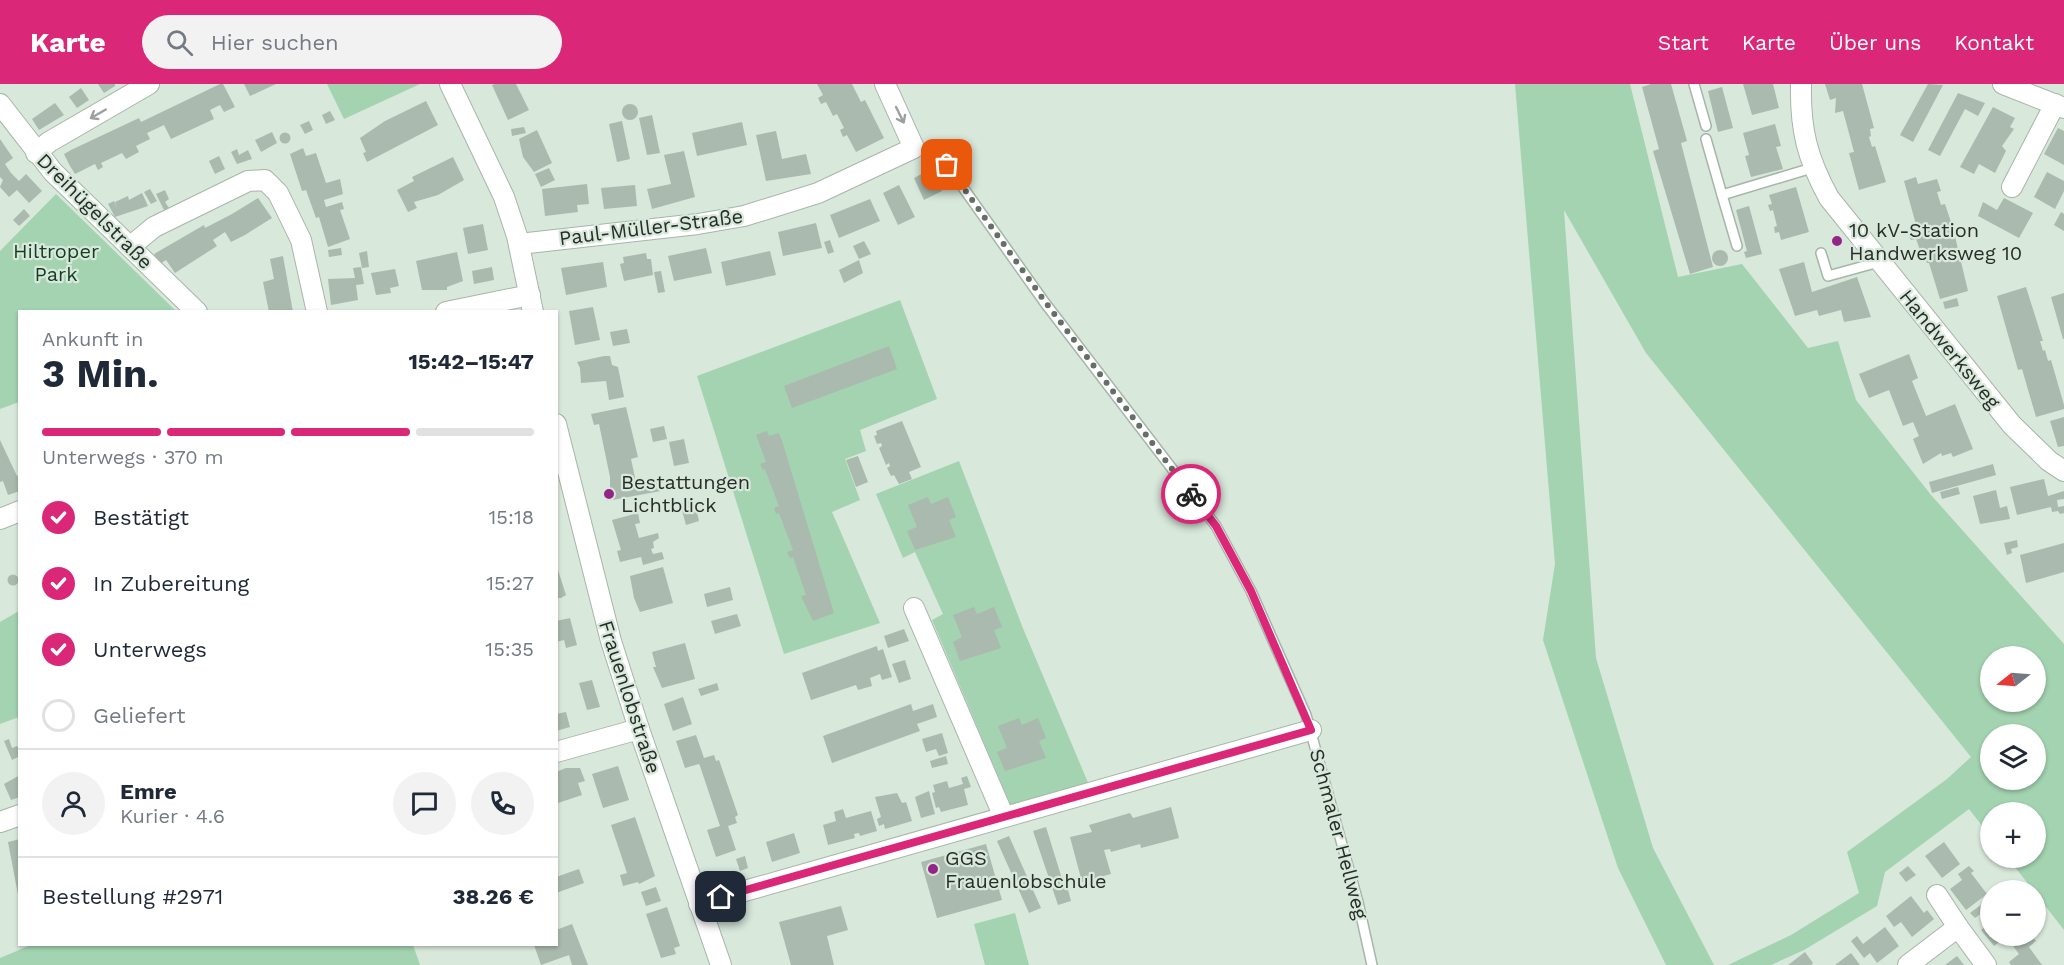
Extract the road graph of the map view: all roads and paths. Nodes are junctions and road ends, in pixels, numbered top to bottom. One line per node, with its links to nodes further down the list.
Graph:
1 (149, 84): 12 (street, one-way to 12)
2 (450, 84): 16 (street)
3 (885, 84): 11 (street, one-way to 11)
4 (1694, 84): 9 (lane)
5 (1801, 84): 13 (street, Handwerksweg)
6 (2003, 84): 8 (street)
7 (0, 104): 12 (street, Dreihügelstraße)
8 (2060, 106): 14 (street)
9 (1706, 126)
10 (1707, 139): 15 (lane)
11 (914, 147): 16 (street, Paul-Müller-Straße); 31 (lane, Schmaler Hellweg)
12 (36, 153): 17 (street, Dreihügelstraße)
13 (1812, 168): 15 (lane); 20 (street, Handwerksweg)
14 (2012, 187)
15 (1722, 195): 18 (lane)
16 (519, 244): 21 (street)
17 (131, 246): 22 (street, Dreihügelstraße); 23 (street)
18 (1737, 246)
19 (1821, 253): 20 (lane)
20 (1879, 262): 26 (street, Handwerksweg)
21 (532, 304): 24 (street)
22 (195, 310)
23 (316, 310)
24 (468, 310)
25 (558, 432): 30 (street, Frauenlobstraße)
26 (2064, 471)
27 (18, 512): 28 (street)
28 (0, 519)
29 (914, 608): 34 (street)
30 (639, 729): 32 (street); 37 (street, Frauenlobstraße)
31 (1311, 730): 34 (street); 40 (lane, Schmaler Hellweg)
32 (558, 751)
33 (18, 817): 35 (street)
34 (1004, 817): 37 (street)
35 (0, 822)
36 (1937, 895): 38 (street)
37 (699, 904): 39 (street, Frauenlobstraße)
38 (1958, 927): 41 (street); 42 (street)
39 (721, 965)
40 (1372, 965)
41 (1908, 965)
42 (1986, 965)

